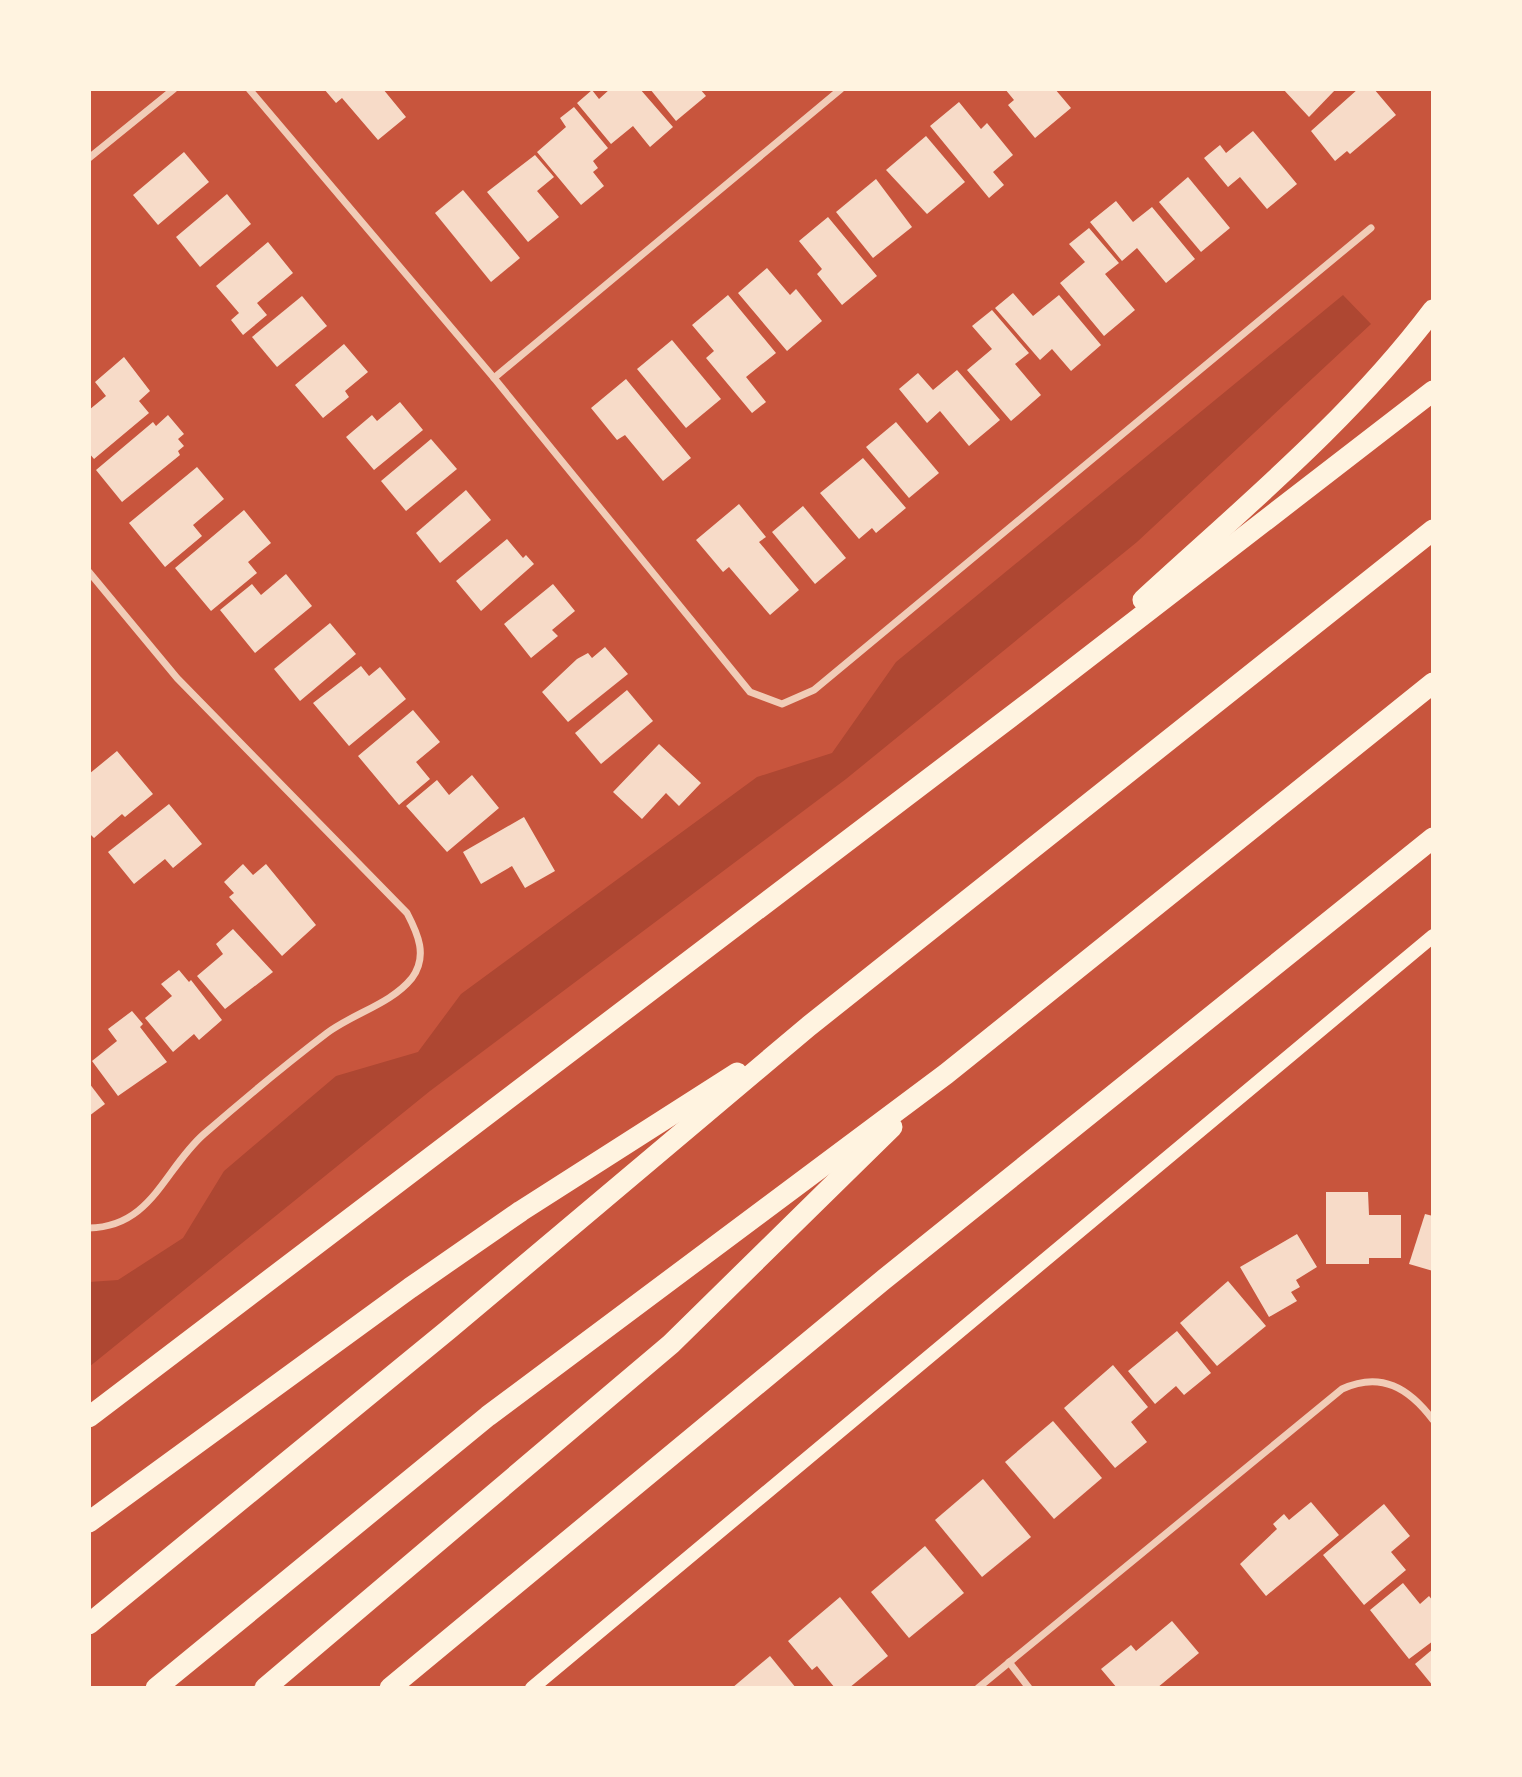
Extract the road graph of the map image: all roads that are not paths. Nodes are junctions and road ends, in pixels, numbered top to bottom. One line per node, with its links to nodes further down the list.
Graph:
1 (174, 89): 4 (street)
2 (249, 89): 7 (street)
3 (841, 89): 7 (street)
4 (89, 159)
5 (1371, 229): 7 (street)
6 (1433, 310): 12 (highway)
7 (494, 378)
8 (1433, 391): 12 (highway)
9 (1433, 530): 15 (highway)
10 (89, 572): 17 (street)
11 (1433, 683): 16 (highway)
12 (1038, 696): 18 (highway)
13 (1433, 838): 25 (highway)
14 (1433, 936): 26 (main road)
15 (809, 1027): 20 (highway); 21 (highway)
16 (946, 1074): 23 (highway); 24 (highway)
17 (89, 1228)
18 (89, 1417)
19 (1433, 1420): 22 (street)
20 (89, 1522)
21 (89, 1623)
22 (1009, 1662): 27 (street); 28 (street)
23 (156, 1688)
24 (265, 1688)
25 (390, 1688)
26 (532, 1688)
27 (978, 1688)
28 (1029, 1688)

